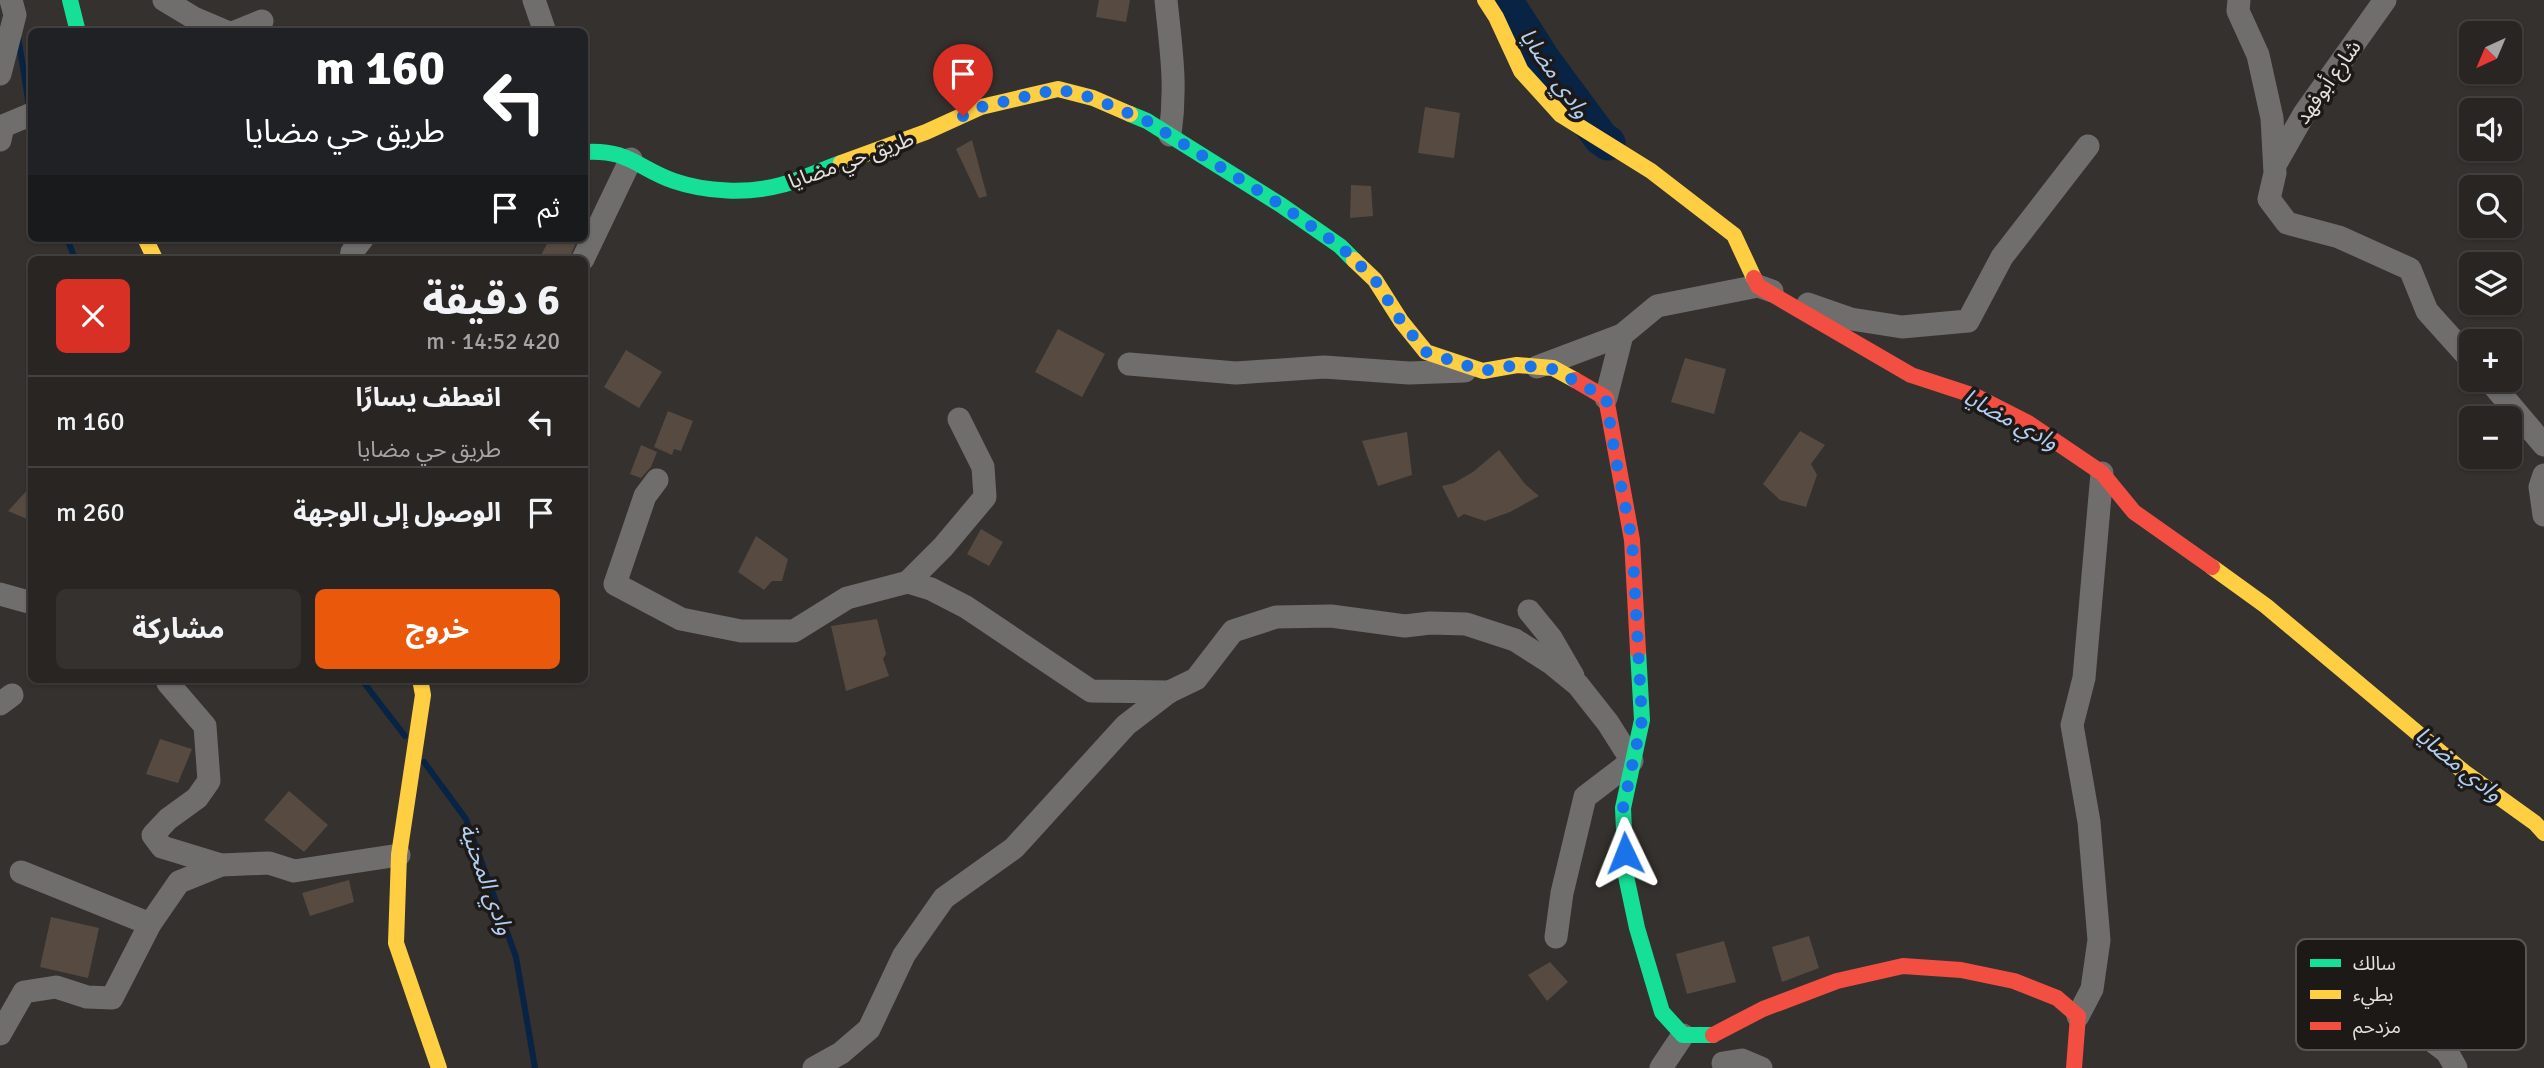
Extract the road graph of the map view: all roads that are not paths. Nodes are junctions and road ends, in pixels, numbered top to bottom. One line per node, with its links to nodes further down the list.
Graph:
1 (11, 0): 14 (street)
2 (70, 0): 10 (street)
3 (164, 0): 11 (street)
4 (534, 0): 13 (street)
5 (1166, 0): 16 (street)
6 (1485, 0): 23 (street)
7 (2239, 0): 21 (street)
8 (2385, 0): 21 (street, شارع أبوفهد)
9 (261, 21): 12 (street)
10 (77, 28)
11 (218, 28)
12 (244, 28)
13 (544, 28)
14 (0, 74)
15 (28, 117): 17 (street)
16 (1170, 135): 20 (street, طريق حي مضايا); 28 (street, طريق حي مضايا)
17 (1, 136)
18 (2088, 146): 23 (street)
19 (588, 152): 20 (street, طريق حي مضايا)
20 (631, 159): 22 (street)
21 (2275, 165): 25 (street)
22 (584, 256)
23 (1758, 286): 24 (street); 33 (street)
24 (1622, 335): 27 (street); 30 (street)
25 (2459, 347)
26 (1129, 364): 28 (street)
27 (1537, 367): 28 (street, طريق حي مضايا); 30 (street, طريق حي مضايا)
28 (1483, 371)
29 (2499, 392): 32 (street)
30 (1606, 398): 45 (street)
31 (959, 419): 37 (street)
32 (2544, 445)
33 (2102, 473): 46 (street); 52 (street)
34 (2544, 475): 36 (street)
35 (657, 480): 37 (street)
36 (2544, 515)
37 (908, 582): 44 (street)
38 (0, 594): 39 (street)
39 (28, 602)
40 (1529, 611): 42 (street)
41 (168, 683): 48 (street)
42 (1578, 685): 44 (street); 45 (street)
43 (421, 687): 47 (street)
44 (1169, 692): 59 (street)
45 (1632, 761): 51 (street); 54 (street)
46 (2544, 833)
47 (399, 855): 48 (street); 58 (street)
48 (221, 864): 50 (street)
49 (21, 872): 50 (street)
50 (150, 924): 53 (street)
51 (1556, 937)
52 (2078, 1016): 55 (street); 62 (street)
53 (0, 1034)
54 (1683, 1035): 55 (street); 60 (street)
55 (1713, 1035): 57 (street)
56 (2444, 1050): 63 (street)
57 (1724, 1065): 61 (street)
58 (439, 1068)
59 (814, 1068)
60 (1661, 1068)
61 (1761, 1068)
62 (2074, 1068)
63 (2456, 1068)

